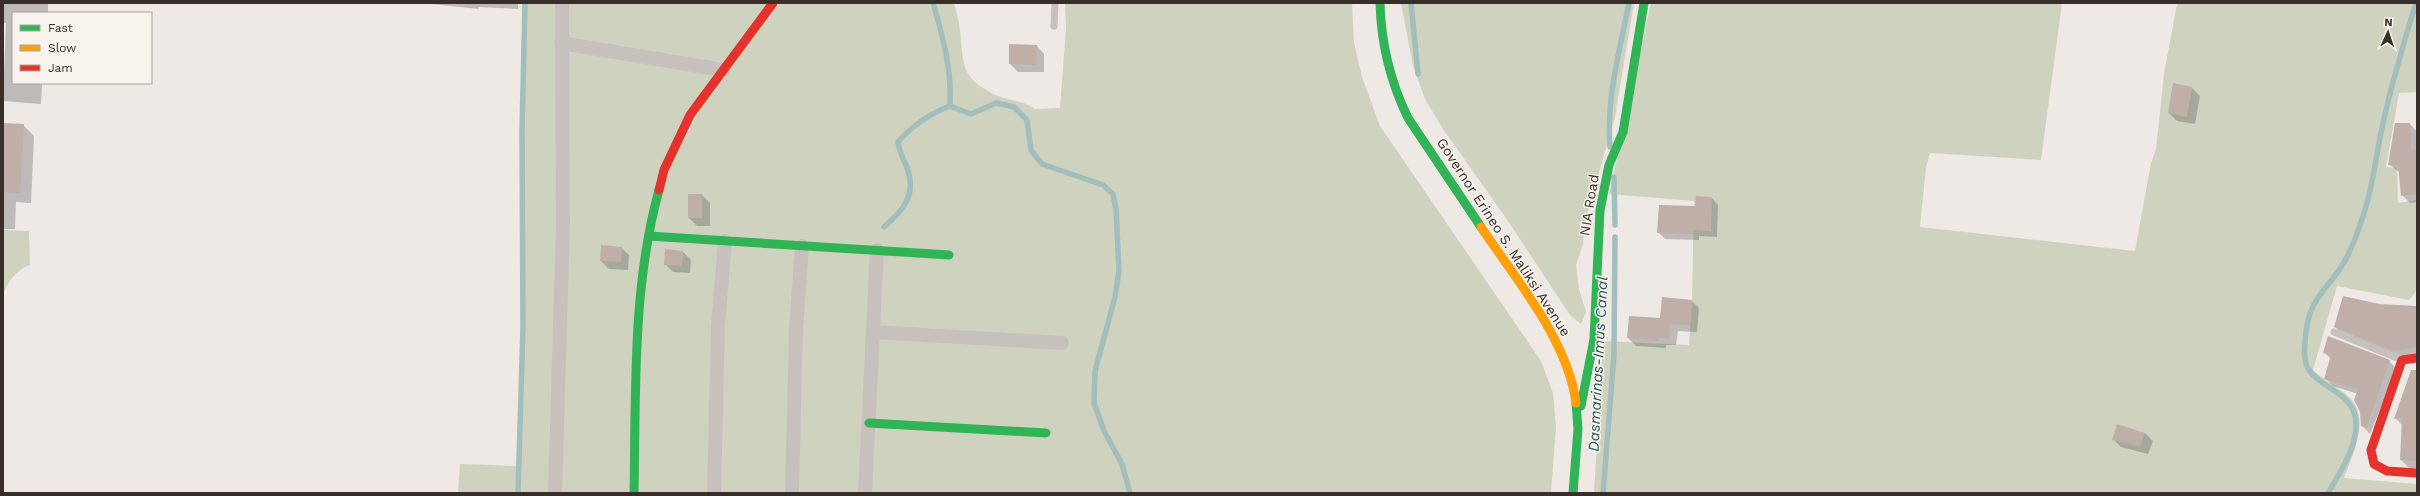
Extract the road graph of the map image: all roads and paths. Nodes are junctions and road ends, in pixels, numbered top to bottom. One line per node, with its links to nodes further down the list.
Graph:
1 (562, 3): 7 (street)
2 (773, 3): 8 (street)
3 (1055, 3): 6 (lane)
4 (1380, 3): 19 (street, Governor Erineo S. Maliksi Avenue)
5 (1644, 3): 19 (street, NIA Road)
6 (1054, 26)
7 (562, 43): 8 (street); 23 (street)
8 (723, 70): 9 (street)
9 (649, 236): 10 (street); 24 (street)
10 (725, 241): 11 (street); 25 (street)
11 (802, 246): 12 (street); 26 (street)
12 (877, 250): 13 (street); 14 (street)
13 (949, 255)
14 (873, 332): 16 (street); 20 (street)
15 (2334, 332): 18 (lane)
16 (1062, 343)
17 (2417, 358): 18 (street)
18 (2402, 360): 22 (street)
19 (1579, 414): 28 (street, Governor Erineo S. Maliksi Avenue)
20 (869, 423): 21 (street); 27 (street)
21 (1046, 433)
22 (2417, 473)
23 (555, 493)
24 (634, 493)
25 (714, 493)
26 (792, 493)
27 (865, 493)
28 (1573, 493)

